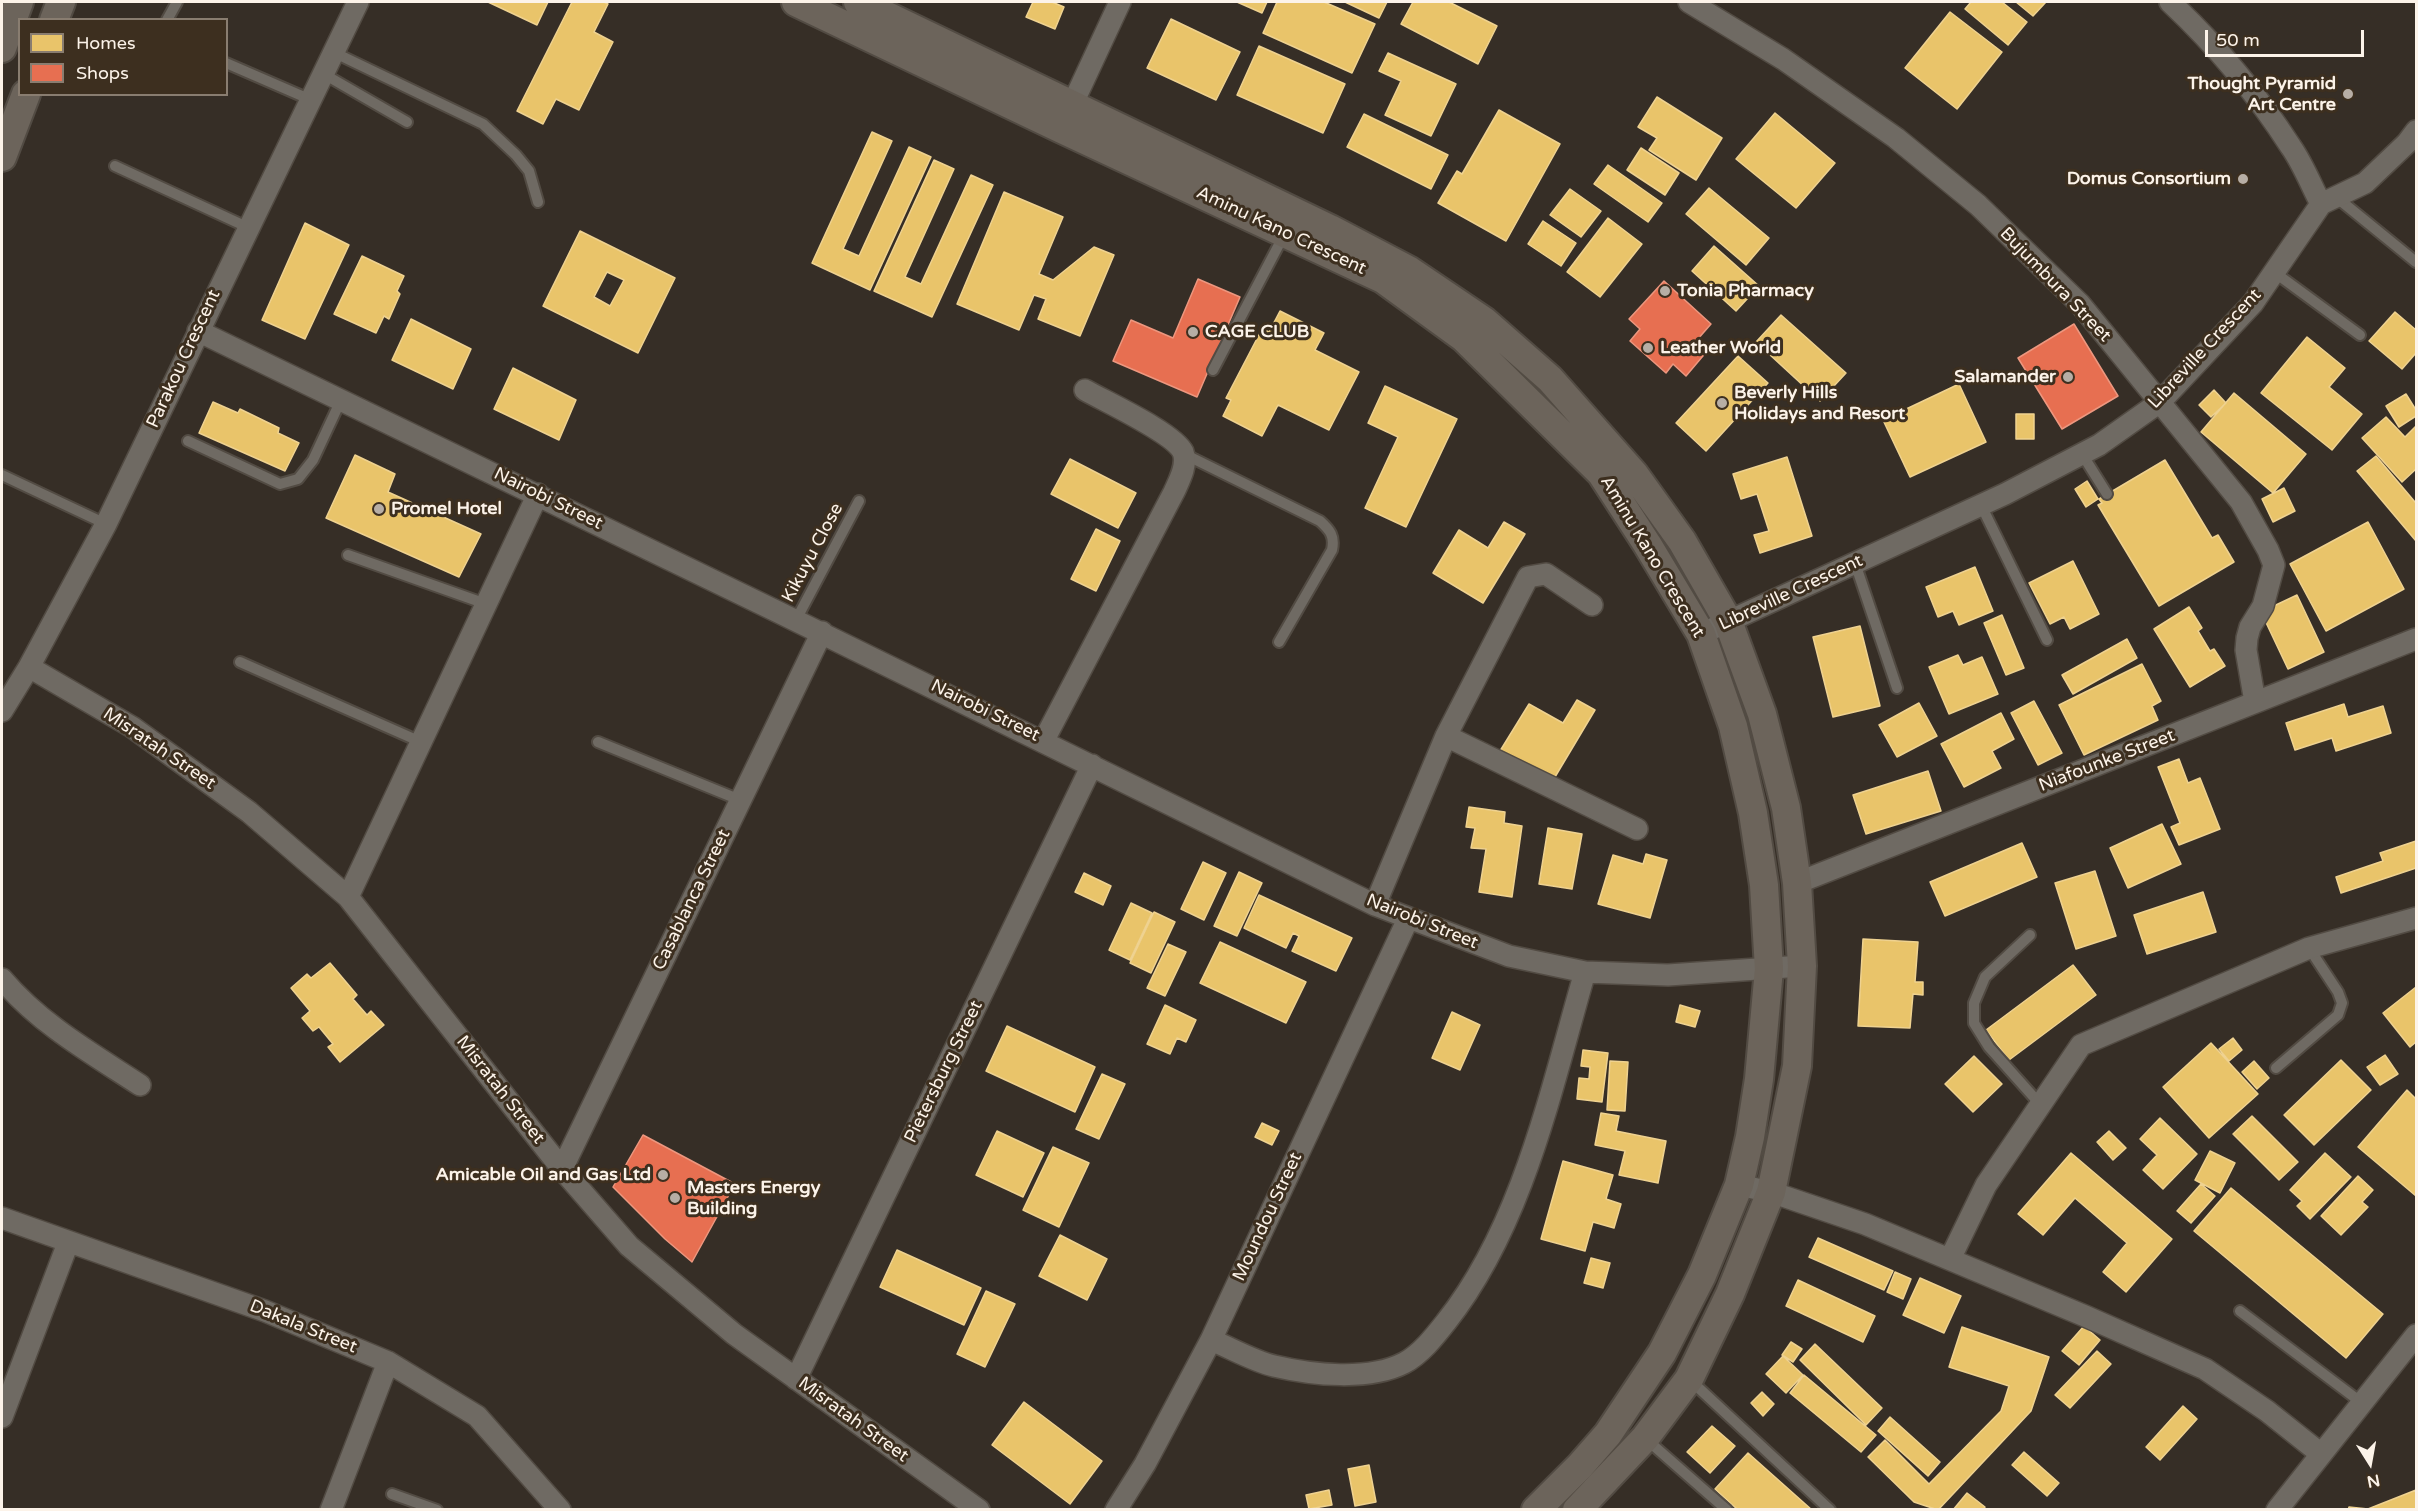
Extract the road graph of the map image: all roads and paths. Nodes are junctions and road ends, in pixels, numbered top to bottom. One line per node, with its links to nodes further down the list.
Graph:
1 (19, 2): 12 (street)
2 (61, 2): 10 (street)
3 (177, 2): 11 (lane)
4 (358, 2): 13 (street, Parakou Crescent)
5 (796, 2): 18 (street, Aminu Kano Crescent)
6 (858, 2): 18 (street)
7 (1120, 2): 18 (street)
8 (1689, 2): 34 (street, Bujumbura Street)
9 (2173, 3): 23 (street)
10 (55, 18)
11 (168, 18)
12 (2, 48)
13 (333, 52): 15 (street, Parakou Crescent); 24 (lane)
14 (228, 64): 17 (lane)
15 (322, 73): 17 (street, Parakou Crescent); 19 (lane)
16 (25, 96): 21 (street)
17 (309, 99): 25 (street, Parakou Crescent)
18 (1067, 117): 26 (street, Aminu Kano Crescent); 49 (street)
19 (407, 122)
20 (2416, 130): 23 (street)
21 (2, 157)
22 (115, 166): 25 (lane)
23 (2328, 200): 27 (lane); 28 (street, Libreville Crescent)
24 (537, 202)
25 (247, 227): 29 (street, Parakou Crescent)
26 (1286, 232): 31 (lane); 51 (street, Aminu Kano Crescent)
27 (2416, 262)
28 (2274, 272): 30 (lane); 34 (street, Libreville Crescent)
29 (198, 331): 33 (street, Nairobi Street); 43 (street, Parakou Crescent)
30 (2360, 335)
31 (1213, 370)
32 (1085, 390): 36 (street)
33 (341, 400): 35 (lane); 39 (street, Nairobi Street)
34 (2160, 402): 37 (street, Libreville Crescent); 58 (street, Bujumbura Street)
35 (188, 441)
36 (1184, 454): 54 (lane); 61 (street)
37 (2082, 454): 40 (lane); 42 (street, Libreville Crescent)
38 (2, 475): 43 (lane)
39 (538, 494): 46 (street); 48 (street, Nairobi Street)
40 (2108, 494)
41 (859, 501): 48 (lane, Kikuyu Close)
42 (1981, 505): 45 (street, Libreville Crescent); 53 (lane)
43 (106, 524): 56 (street, Parakou Crescent)
44 (348, 555): 46 (lane)
45 (1855, 563): 49 (street, Libreville Crescent); 57 (lane)
46 (486, 604): 62 (street)
47 (1592, 606): 60 (street)
48 (796, 620): 50 (street, Nairobi Street)
49 (1728, 621): 51 (street, Libreville Crescent); 67 (street)
50 (822, 632): 61 (street, Nairobi Street); 65 (street, Casablanca Street)
51 (1701, 634): 75 (street, Aminu Kano Crescent)
52 (2416, 639): 58 (street, Niafounke Street)
53 (2047, 640)
54 (1279, 642)
55 (240, 662): 62 (lane)
56 (29, 667): 59 (street, Parakou Crescent); 68 (street, Misratah Street)
57 (1898, 688)
58 (2255, 702): 67 (street, Niafounke Street)
59 (2, 711)
60 (1446, 736): 66 (street); 69 (street)
61 (1044, 740): 64 (street, Nairobi Street)
62 (421, 742): 68 (street)
63 (598, 742): 65 (lane)
64 (1092, 765): 69 (street, Nairobi Street); 91 (street, Pietersburg Street)
65 (740, 800): 81 (street, Casablanca Street)
66 (1637, 830)
67 (1797, 882): 74 (street)
68 (348, 897): 81 (street, Misratah Street)
69 (1376, 905): 71 (street, Nairobi Street)
70 (2416, 918): 73 (street)
71 (1408, 920): 76 (street, Nairobi Street); 89 (street, Moundou Street)
72 (2030, 935): 80 (lane)
73 (2309, 948): 78 (lane); 80 (street)
74 (1802, 966): 75 (street, Nairobi Street); 83 (street)
75 (1769, 969): 76 (street, Nairobi Street); 82 (street, Aminu Kano Crescent)
76 (1585, 972): 89 (street)
77 (2, 979): 79 (street)
78 (2276, 1068)
79 (140, 1085)
80 (2039, 1103): 86 (street)
81 (562, 1169): 91 (street, Misratah Street)
82 (1738, 1185): 83 (street); 103 (street, Aminu Kano Crescent)
83 (1771, 1192): 86 (street); 92 (street)
84 (2, 1218): 85 (street, Dakala Street)
85 (68, 1243): 90 (street, Dakala Street); 94 (street)
86 (1950, 1259): 96 (street)
87 (2240, 1311): 93 (lane)
88 (2416, 1335): 93 (street)
89 (1211, 1340): 102 (street, Moundou Street)
90 (388, 1362): 98 (street); 100 (street, Dakala Street)
91 (796, 1379): 101 (street, Misratah Street)
92 (1689, 1379): 95 (street); 106 (lane)
93 (2362, 1403): 96 (street)
94 (2, 1416)
95 (1646, 1438): 104 (street); 105 (lane)
96 (2320, 1454): 107 (street)
97 (392, 1494): 99 (lane)
98 (331, 1509)
99 (437, 1509)
100 (561, 1509)
101 (979, 1509)
102 (1116, 1509)
103 (1536, 1509)
104 (1577, 1509)
105 (1727, 1509)
106 (1830, 1509)
107 (2277, 1509)

